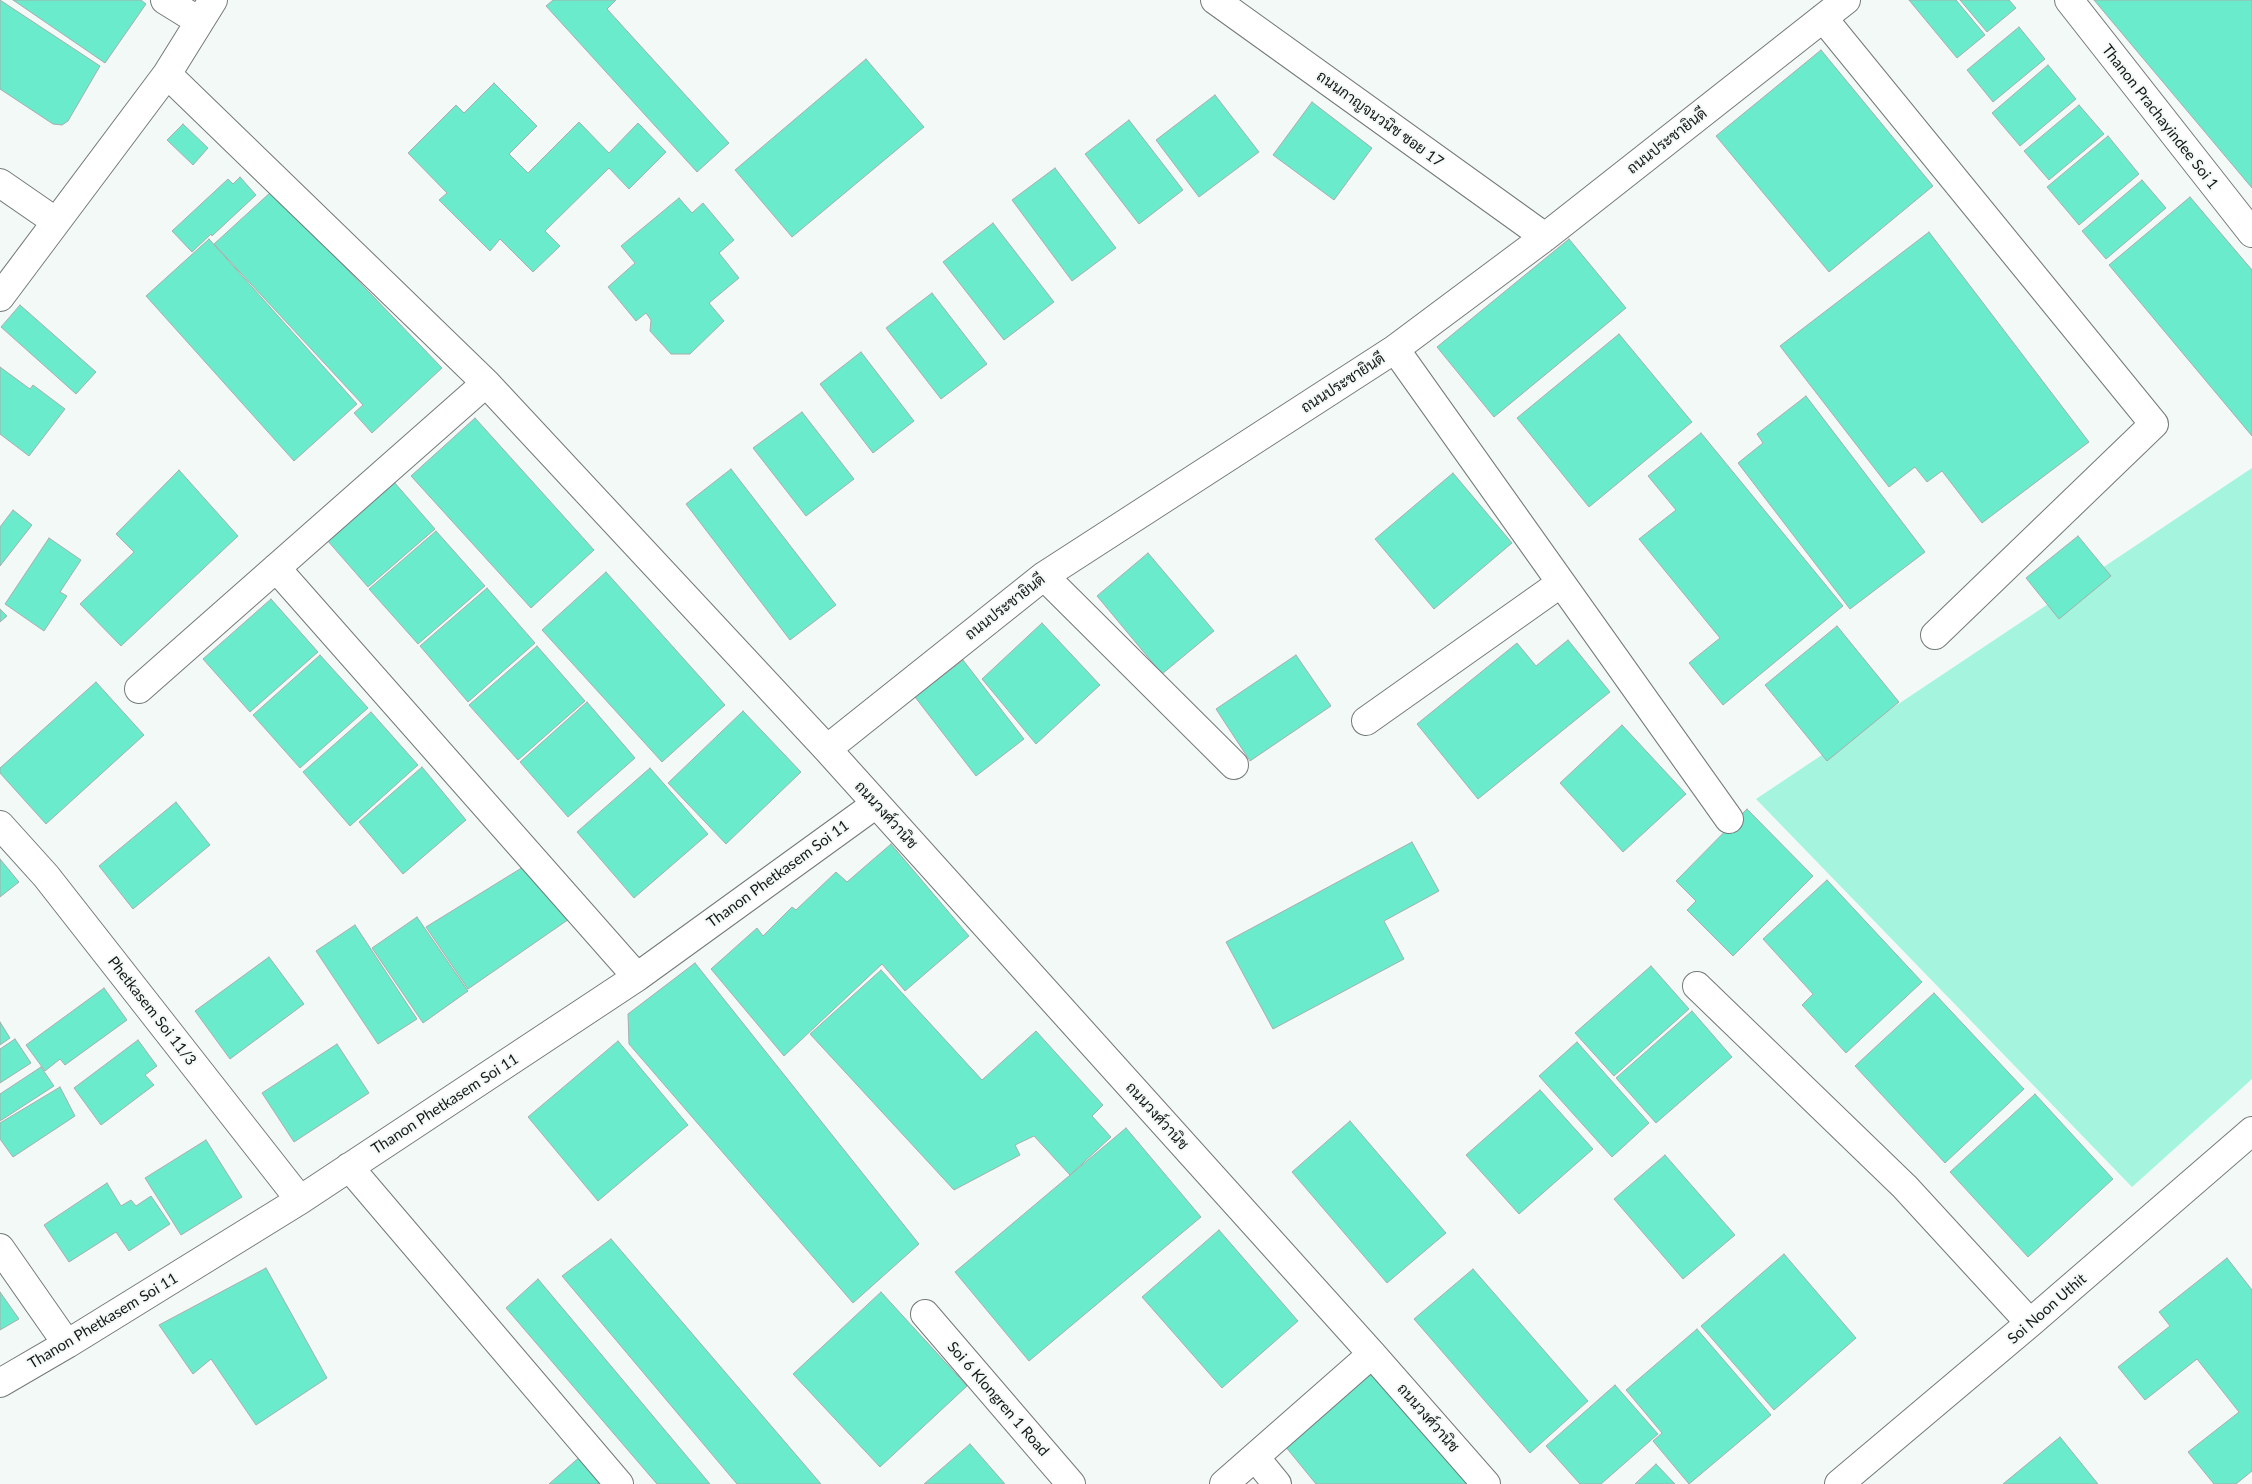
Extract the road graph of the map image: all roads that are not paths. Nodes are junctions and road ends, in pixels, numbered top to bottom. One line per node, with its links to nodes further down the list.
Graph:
1 (165, 0): 5 (street)
2 (1214, 0): 11 (street, ถนนกาญจนวนิช ซอย 17)
3 (1846, 0): 6 (street, ถนนประชายินดี)
4 (2069, 0): 10 (street, Thanon Prachayindee Soi 1)
5 (206, 11): 7 (street)
6 (1823, 18): 11 (street, ถนนประชายินดี); 18 (street)
7 (166, 74): 9 (street); 14 (street, ถนนวงศ์วานิช)
8 (0, 183): 9 (street)
9 (55, 222): 12 (street)
10 (2252, 233)
11 (1545, 237): 13 (street, ถนนประชายินดี)
12 (0, 297)
13 (1396, 349): 16 (street, ถนนประชายินดี); 17 (street)
14 (486, 383): 15 (street); 21 (street, ถนนวงศ์วานิช)
15 (276, 568): 19 (street); 26 (street)
16 (1044, 576): 21 (street, ถนนประชายินดี); 22 (street)
17 (1561, 583): 20 (street); 24 (street)
18 (1935, 635)
19 (139, 689)
20 (1366, 721)
21 (827, 749): 23 (street, ถนนวงศ์วานิช)
22 (1234, 765)
23 (876, 804): 26 (street, Thanon Phetkasem Soi 11); 35 (street, ถนนวงศ์วานิช)
24 (1728, 819)
25 (0, 825): 30 (street, Phetkasem Soi 11/3)
26 (637, 977): 29 (street, Thanon Phetkasem Soi 11)
27 (1697, 986): 33 (street)
28 (2252, 1131): 33 (street, Soi Noon Uthit)
29 (349, 1167): 30 (street, Thanon Phetkasem Soi 11); 38 (street)
30 (300, 1200): 34 (street, Thanon Phetkasem Soi 11)
31 (0, 1248): 34 (street)
32 (925, 1314): 39 (street, Soi 6 Klongren 1 Road)
33 (2030, 1323): 43 (street, Soi Noon Uthit)
34 (67, 1344): 36 (street, Thanon Phetkasem Soi 11)
35 (1372, 1354): 37 (street); 42 (street, ถนนวงศ์วานิช)
36 (0, 1383)
37 (1255, 1457): 40 (street); 41 (street)
38 (619, 1484)
39 (1071, 1484)
40 (1224, 1484)
41 (1277, 1484)
42 (1486, 1484)
43 (1839, 1484)

